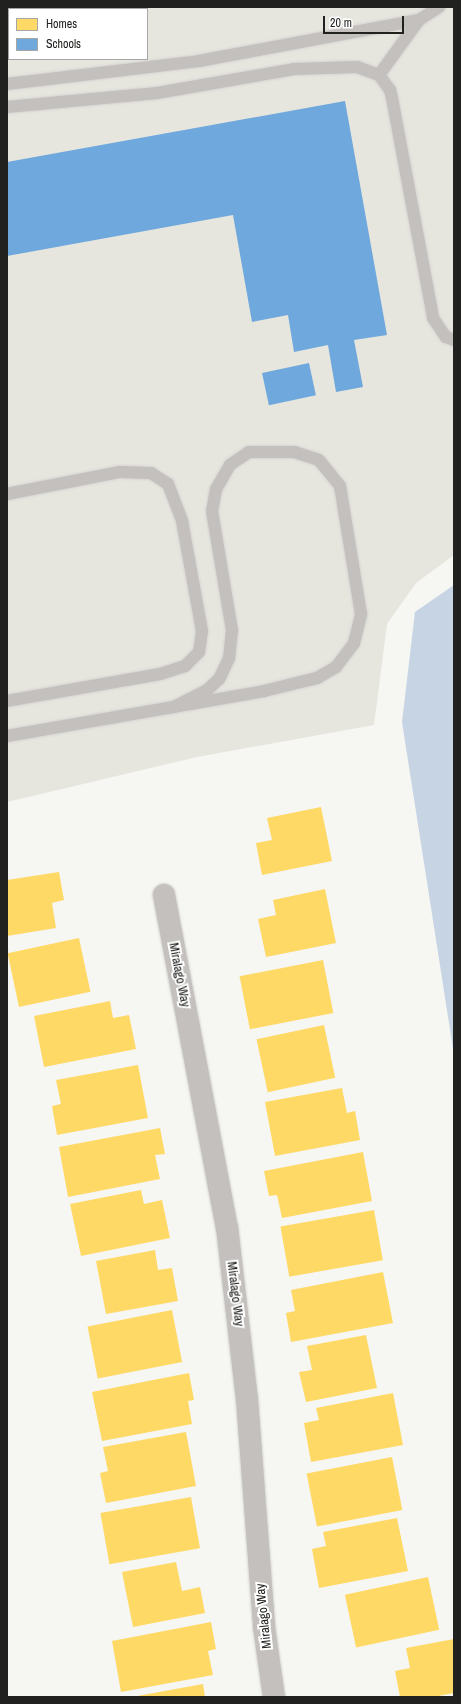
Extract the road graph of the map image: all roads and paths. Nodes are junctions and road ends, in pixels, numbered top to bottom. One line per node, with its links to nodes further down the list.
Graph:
1 (439, 7): 2 (lane)
2 (419, 20): 3 (lane); 4 (lane)
3 (379, 75): 5 (lane); 6 (lane)
4 (7, 84)
5 (7, 107)
6 (454, 340)
7 (7, 494): 8 (lane)
8 (7, 702)
9 (174, 707): 9 (lane); 10 (lane)
10 (7, 736)
11 (164, 895): 12 (street, Miralago Way)
12 (274, 1697)

